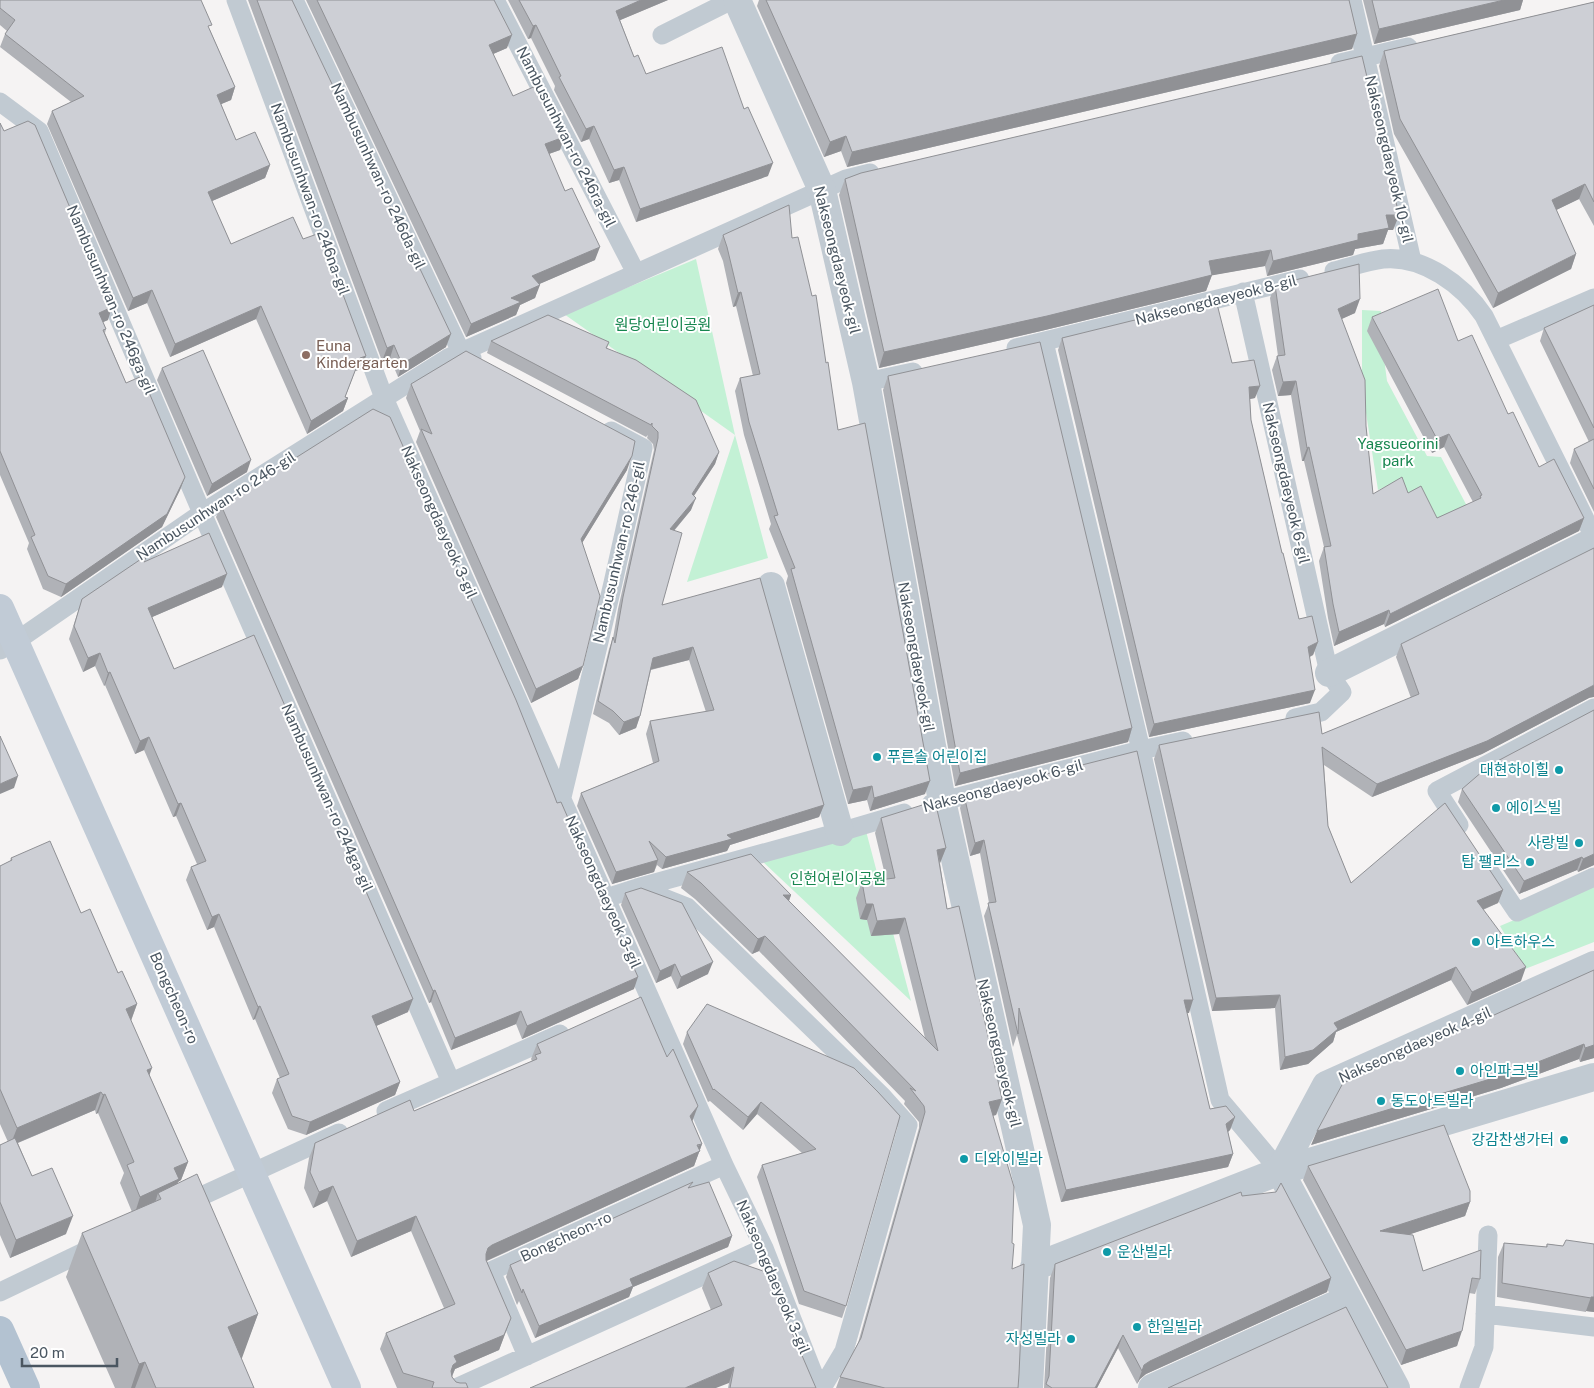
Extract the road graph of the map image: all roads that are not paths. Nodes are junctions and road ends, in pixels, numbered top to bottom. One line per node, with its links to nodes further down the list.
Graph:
1 (236, 0): 25 (lane, Nambusunhwan-ro 246na-gil)
2 (294, 0): 20 (lane, Nambusunhwan-ro 246da-gil)
3 (495, 0): 15 (lane, Nambusunhwan-ro 246ra-gil)
4 (732, 0): 7 (lane)
5 (737, 0): 13 (street, Nakseongdaeyeok-gil)
6 (1352, 0): 9 (lane, Nakseongdaeyeok 10-gil)
7 (662, 35)
8 (1422, 44): 9 (lane, Nakseongdaeyeok 10-gil)
9 (1365, 58): 10 (lane, Nakseongdaeyeok 10-gil); 14 (lane, Nakseongdaeyeok 10-gil)
10 (1327, 66)
11 (0, 102): 27 (lane, Nambusunhwan-ro 246ga-gil)
12 (885, 170): 13 (lane)
13 (822, 190): 15 (lane, Nambusunhwan-ro 246-gil); 24 (street, Nakseongdaeyeok-gil)
14 (1412, 262): 16 (lane, Nakseongdaeyeok 8-gil); 18 (lane, Nakseongdaeyeok 8-gil)
15 (636, 273): 20 (lane, Nambusunhwan-ro 246-gil)
16 (1243, 292): 19 (lane, Nakseongdaeyeok 8-gil); 33 (lane, Nakseongdaeyeok 6-gil)
17 (1594, 298): 18 (lane)
18 (1496, 340): 28 (lane, Nakseongdaeyeok 8-gil)
19 (1044, 342): 21 (lane, Nakseongdaeyeok 8-gil); 37 (lane)
20 (461, 352): 22 (lane); 25 (lane, Nambusunhwan-ro 246-gil)
21 (997, 353)
22 (487, 366)
23 (932, 367): 24 (lane)
24 (866, 382): 39 (street, Nakseongdaeyeok-gil)
25 (384, 398): 27 (lane, Nambusunhwan-ro 246-gil); 38 (lane, Nakseongdaeyeok 3-gil)
26 (600, 425): 38 (lane, Nambusunhwan-ro 246-gil)
27 (202, 513): 32 (lane, Nambusunhwan-ro 246-gil); 51 (lane, Nambusunhwan-ro 244ga-gil)
28 (1594, 537)
29 (1594, 541): 33 (street)
30 (771, 586): 40 (street)
31 (0, 608): 32 (street, Bongcheon-ro)
32 (8, 646): 56 (street, Bongcheon-ro)
33 (1329, 673): 35 (lane, Nakseongdaeyeok 6-gil)
34 (1594, 708): 41 (lane)
35 (1274, 722)
36 (1198, 738): 37 (lane, Nakseongdaeyeok 6-gil)
37 (1142, 750): 39 (lane, Nakseongdaeyeok 6-gil); 55 (lane)
38 (562, 797): 45 (lane, Nakseongdaeyeok 3-gil)
39 (942, 801): 40 (lane, Nakseongdaeyeok 6-gil); 61 (street, Nakseongdaeyeok-gil)
40 (840, 832): 44 (lane, Nakseongdaeyeok 6-gil)
41 (1469, 839)
42 (1479, 855): 43 (lane)
43 (1594, 877)
44 (637, 888): 45 (lane, Nakseongdaeyeok 6-gil); 71 (lane, Nakseongdaeyeok 3-gil)
45 (606, 898): 47 (lane, Nakseongdaeyeok 3-gil)
46 (1594, 965): 55 (street, Nakseongdaeyeok 4-gil)
47 (648, 995): 48 (lane); 54 (lane, Nakseongdaeyeok 3-gil)
48 (630, 1003)
49 (577, 1027): 51 (lane)
50 (1594, 1077): 55 (street)
51 (451, 1082): 52 (lane)
52 (370, 1119)
53 (351, 1127): 56 (lane)
54 (724, 1165): 60 (lane, Nakseongdaeyeok 3-gil); 67 (lane, Bongcheon-ro)
55 (1280, 1171): 61 (street); 63 (street)
56 (251, 1172): 57 (lane); 69 (street, Bongcheon-ro)
57 (163, 1214)
58 (1488, 1235): 64 (lane)
59 (109, 1240): 62 (lane)
60 (764, 1248): 67 (lane); 71 (lane, Nakseongdaeyeok 3-gil)
61 (1034, 1267): 72 (street, Nakseongdaeyeok-gil)
62 (0, 1292)
63 (1348, 1299): 73 (street); 74 (street)
64 (1485, 1314): 65 (lane); 75 (lane)
65 (1594, 1327)
66 (0, 1330): 68 (main road)
67 (527, 1356): 70 (lane)
68 (26, 1388)
69 (347, 1388)
70 (456, 1388)
71 (820, 1388)
72 (1029, 1388)
73 (1152, 1388)
74 (1396, 1388)
75 (1470, 1388)

